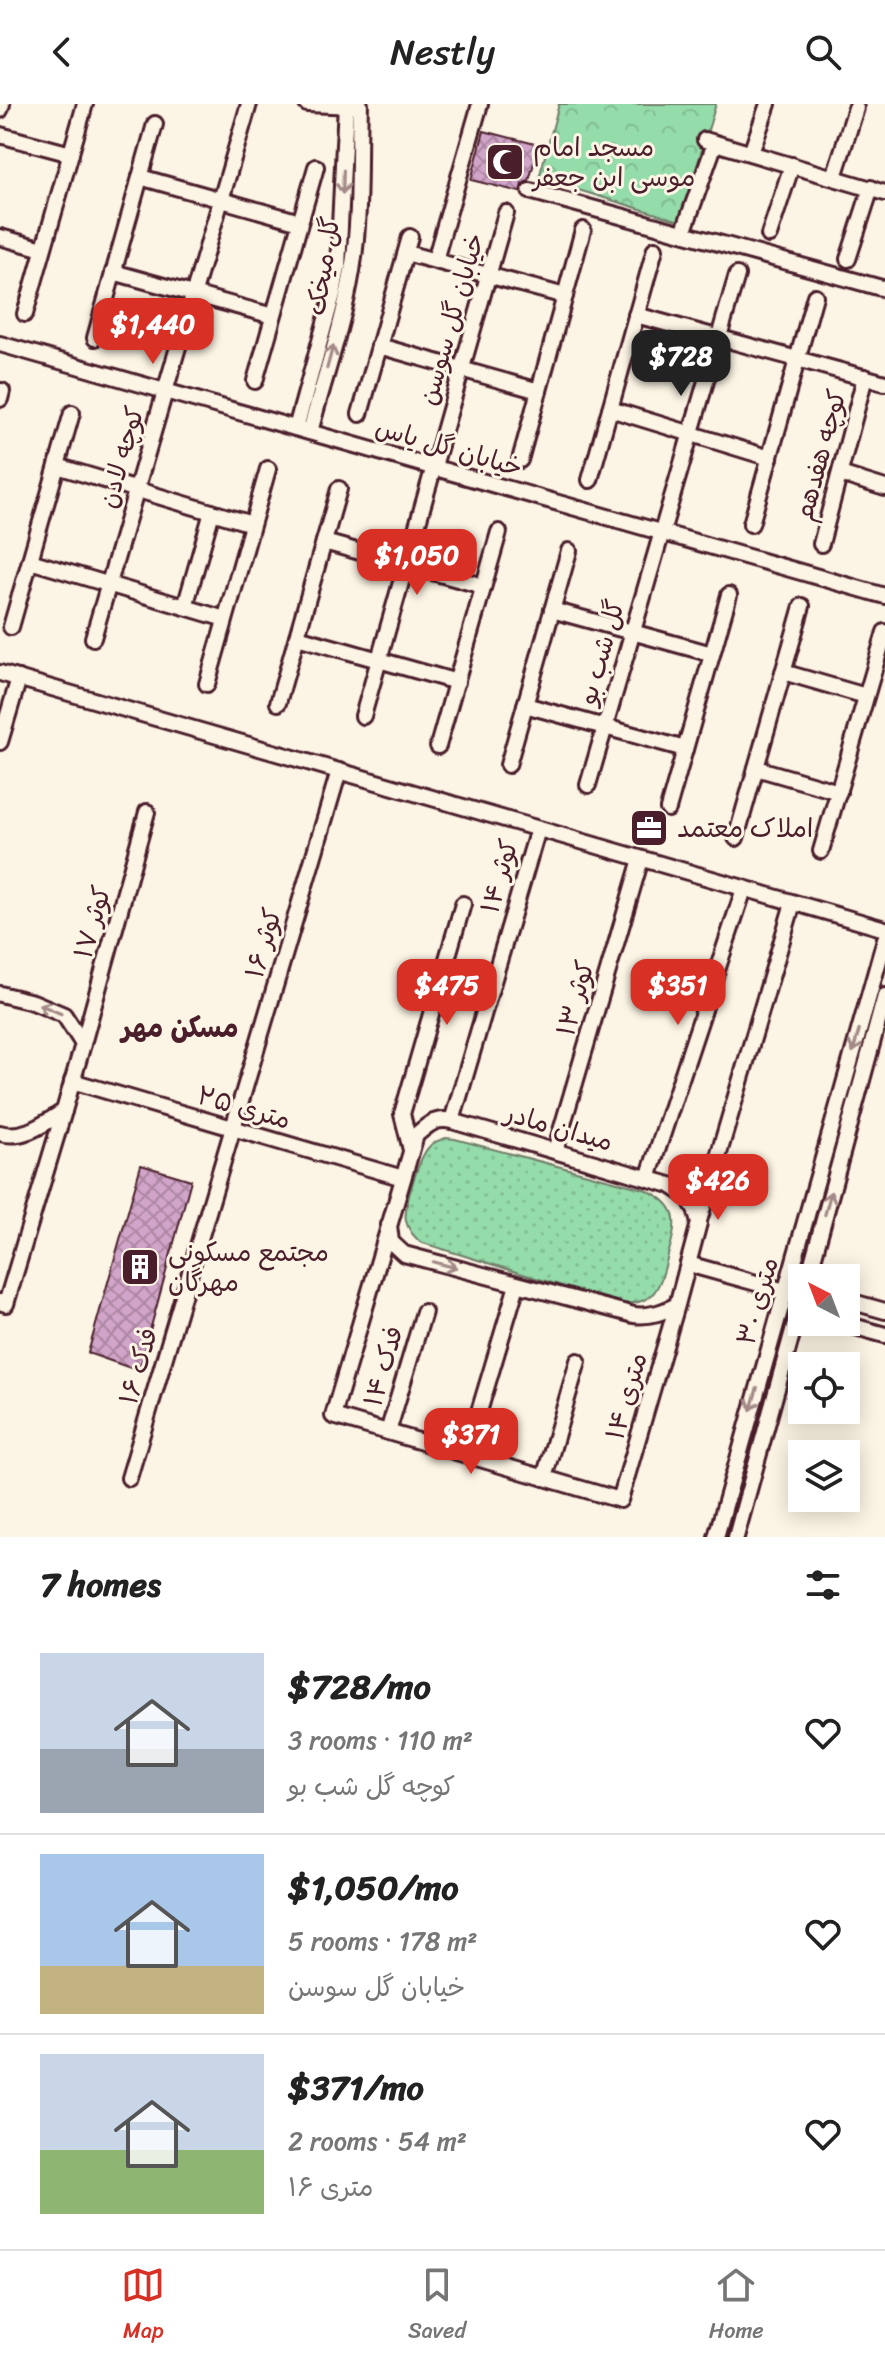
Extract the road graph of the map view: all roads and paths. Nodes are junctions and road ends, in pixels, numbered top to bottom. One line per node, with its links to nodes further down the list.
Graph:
1 (85, 104): 12 (street)
2 (249, 104): 19 (street, کوچه لادن)
3 (307, 104): 6 (street)
4 (463, 104): 7 (street)
5 (768, 104): 11 (street)
6 (353, 105): 56 (street, گل میخک)
7 (480, 106): 31 (street)
8 (856, 108): 16 (street)
9 (155, 124): 15 (street)
10 (0, 135): 12 (street)
11 (751, 153): 13 (street); 23 (street)
12 (71, 154): 27 (street)
13 (792, 165): 16 (street); 24 (street)
14 (316, 167): 21 (street)
15 (140, 177): 19 (street); 32 (street)
16 (834, 177): 17 (street)
17 (878, 190): 30 (street)
18 (530, 191): 23 (street)
19 (221, 199): 21 (street); 36 (street, کوچه لادن)
20 (506, 213): 33 (street, خیابان گل سوسن)
21 (300, 222): 41 (street)
22 (583, 230): 37 (street)
23 (683, 233): 35 (street)
24 (769, 235)
25 (0, 237): 27 (street)
26 (410, 237): 29 (street)
27 (43, 249): 39 (street)
28 (655, 249): 40 (street)
29 (406, 253): 31 (street); 45 (street)
30 (848, 259)
31 (435, 260): 33 (street)
32 (113, 272): 36 (street); 42 (street)
33 (488, 275): 37 (street); 47 (street, خیابان گل سوسن)
34 (737, 275): 43 (street, گل شب بو)
35 (885, 289)
36 (194, 294): 41 (street); 51 (street, کوچه لادن)
37 (565, 296): 52 (street)
38 (815, 296): 46 (street)
39 (25, 314)
40 (636, 315): 43 (street); 53 (street)
41 (273, 316): 49 (street)
42 (95, 338)
43 (718, 339): 46 (street); 57 (street, گل شب بو)
44 (0, 344): 51 (street, خیابان گل یاس)
45 (379, 346): 47 (street); 55 (street)
46 (798, 359): 48 (street); 58 (street)
47 (461, 369): 52 (street); 61 (street, خیابان گل سوسن)
48 (865, 377): 50 (street); 63 (street, کوچه هفدهم)
49 (255, 381)
50 (885, 383)
51 (165, 391): 56 (street, خیابان گل یاس); 66 (street, کوچه لادن)
52 (539, 391): 59 (street)
53 (610, 409): 57 (street); 64 (street)
54 (72, 413): 60 (street)
55 (360, 414)
56 (303, 430): 61 (street, خیابان گل یاس)
57 (690, 434): 58 (street); 72 (street, گل شب بو)
58 (770, 458): 70 (street)
59 (520, 460)
60 (57, 466): 66 (street); 76 (street)
61 (433, 468): 72 (street, خیابان گل یاس); 77 (street, خیابان گل سوسن)
62 (268, 469): 69 (street)
63 (840, 474): 65 (street); 74 (street, کوچه هفدهم)
64 (590, 480)
65 (885, 488)
66 (137, 489): 68 (street); 78 (street, کوچه لادن)
67 (339, 489): 73 (street)
68 (212, 512): 69 (street); 83 (street)
69 (252, 524): 85 (street)
70 (751, 524)
71 (499, 532): 79 (street)
72 (661, 533): 81 (street, خیابان گل یاس); 87 (street, گل شب بو)
73 (324, 542): 77 (street); 89 (street)
74 (821, 544)
75 (569, 551): 84 (street)
76 (30, 561): 78 (street); 86 (street)
77 (406, 565): 79 (street); 92 (street, خیابان گل سوسن)
78 (109, 584): 83 (street); 90 (street, کوچه لادن)
79 (483, 586): 96 (street)
80 (729, 595): 91 (street)
81 (885, 596)
82 (802, 606): 93 (street)
83 (185, 607): 85 (street)
84 (552, 610): 87 (street); 100 (street)
85 (225, 619): 97 (street)
86 (11, 627)
87 (632, 632): 91 (street); 102 (street, گل شب بو)
88 (885, 632): 98 (street)
89 (297, 637): 92 (street); 99 (street)
90 (93, 638)
91 (712, 654): 105 (street)
92 (379, 660): 96 (street); 101 (street, خیابان گل سوسن)
93 (783, 672): 98 (street); 107 (street)
94 (0, 673): 95 (street)
95 (19, 678): 103 (street); 108 (street)
96 (457, 682): 104 (street)
97 (207, 684)
98 (866, 696): 110 (street)
99 (278, 703)
100 (525, 705): 102 (street); 106 (street)
101 (363, 716)
102 (605, 727): 105 (street); 109 (street, گل شب بو)
103 (0, 742)
104 (438, 746)
105 (685, 749): 111 (street)
106 (508, 765)
107 (756, 768): 110 (street); 114 (street)
108 (339, 771): 113 (street); 128 (street, کوثر ۱۶)
109 (588, 785)
110 (839, 792): 115 (street)
111 (668, 809)
112 (147, 812): 124 (street, کوثر ۱۷)
113 (538, 829): 116 (street); 127 (street, کوثر ۱۴)
114 (736, 838)
115 (821, 851)
116 (641, 859): 117 (street); 131 (street, کوثر ۱۳)
117 (744, 889): 118 (street); 133 (street)
118 (793, 903): 120 (street); 134 (street)
119 (463, 904): 130 (street)
120 (885, 929)
121 (885, 939): 139 (street, ۳۰ متری, one-way to 139)
122 (0, 994): 124 (street, one-way to 122)
123 (885, 996): 137 (street, ۳۰ متری, one-way to 123)
124 (83, 1044): 125 (street, کوثر ۱۷)
125 (72, 1081): 126 (street, کوثر ۱۷); 128 (street, ۲۵ متری)
126 (64, 1111): 129 (street); 142 (street, کوثر ۱۷)
127 (452, 1121): 130 (street); 131 (street, میدان مادر)
128 (233, 1128): 132 (street, ۲۵ متری); 153 (street, فدک ۱۶)
129 (0, 1133)
130 (411, 1150): 132 (street)
131 (555, 1151): 133 (street, میدان مادر)
132 (403, 1178): 135 (street)
133 (648, 1178): 134 (street, میدان مادر)
134 (699, 1223): 136 (street)
135 (389, 1225): 138 (street, one-way to 138); 151 (street)
136 (688, 1264): 139 (street); 144 (street)
137 (812, 1264)
138 (517, 1285): 144 (street); 152 (street)
139 (785, 1291): 140 (street); 141 (street); 155 (street, ۳۰ متری, one-way to 155)
140 (788, 1291)
141 (788, 1294)
142 (3, 1303)
143 (860, 1304): 145 (street)
144 (677, 1305): 154 (street, ۱۴ متری)
145 (885, 1311)
146 (424, 1312): 151 (street, فدک ۱۴)
147 (860, 1328): 148 (street)
148 (885, 1335)
149 (793, 1336): 156 (street, ۳۰ متری)
150 (578, 1361): 154 (street)
151 (388, 1432): 152 (street)
152 (466, 1455): 154 (street)
153 (129, 1478)
154 (544, 1478)
155 (716, 1537)
156 (736, 1537)

